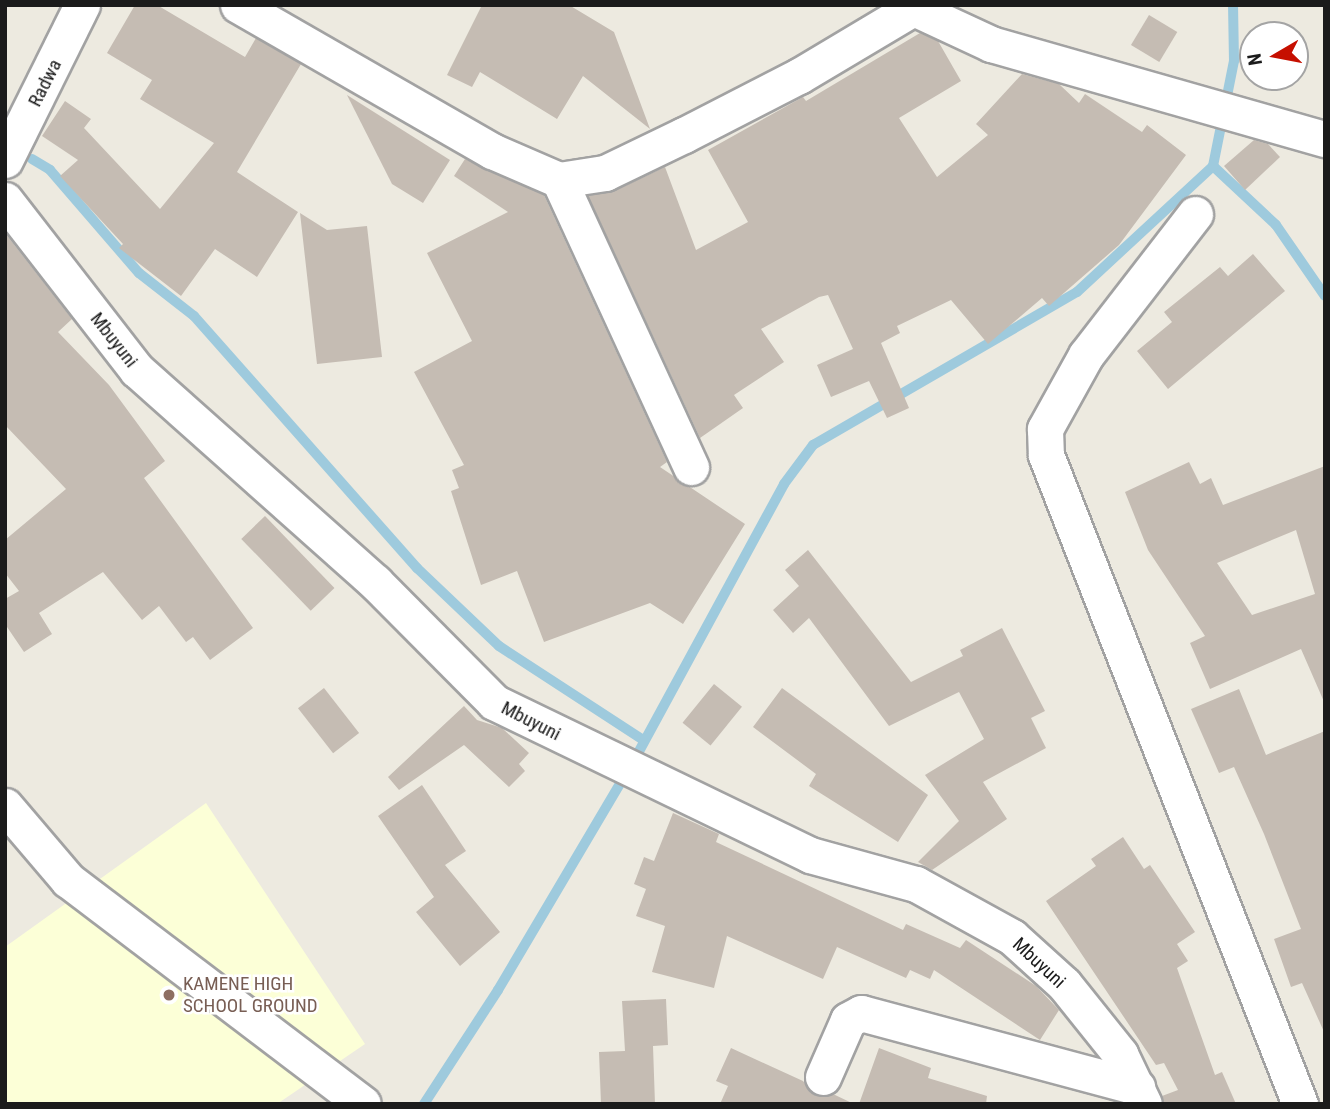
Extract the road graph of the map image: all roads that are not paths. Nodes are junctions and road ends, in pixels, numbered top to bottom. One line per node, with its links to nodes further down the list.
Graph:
1 (82, 5): 5 (street, Radwa)
2 (238, 5): 6 (street)
3 (910, 7): 4 (street); 6 (street)
4 (1325, 139)
5 (5, 160)
6 (559, 180): 9 (street)
7 (5, 200): 12 (street, Mbuyuni)
8 (1195, 215): 14 (street)
9 (691, 467)
10 (5, 806): 13 (street)
11 (823, 1077): 12 (street)
12 (1141, 1096)
13 (363, 1104)
14 (1300, 1104)

